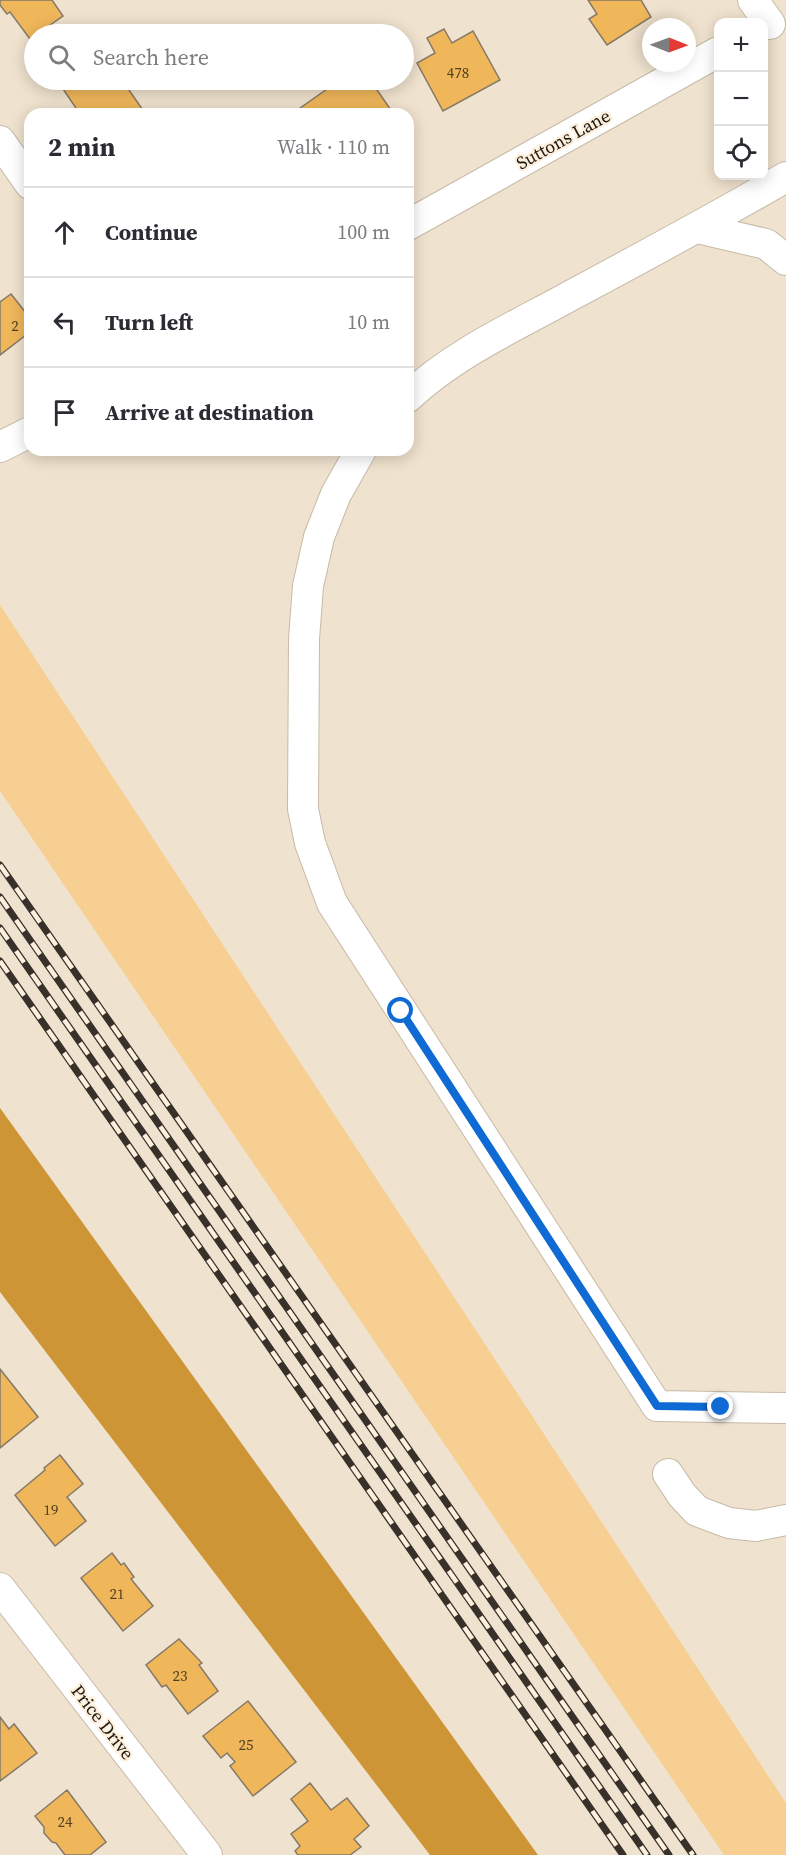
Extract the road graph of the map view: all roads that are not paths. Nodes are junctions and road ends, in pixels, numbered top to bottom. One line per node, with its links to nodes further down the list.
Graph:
1 (714, 54): 5 (street, Suttons Lane)
2 (0, 141): 3 (street)
3 (24, 175)
4 (786, 177): 6 (street)
5 (414, 222)
6 (697, 228): 7 (street); 8 (street)
7 (786, 260)
8 (414, 391)
9 (24, 435): 10 (street)
10 (0, 447)
11 (358, 456): 12 (street)
12 (786, 1408)
13 (668, 1474): 14 (street)
14 (786, 1520)
15 (0, 1588): 16 (street, Price Drive)
16 (207, 1855)

